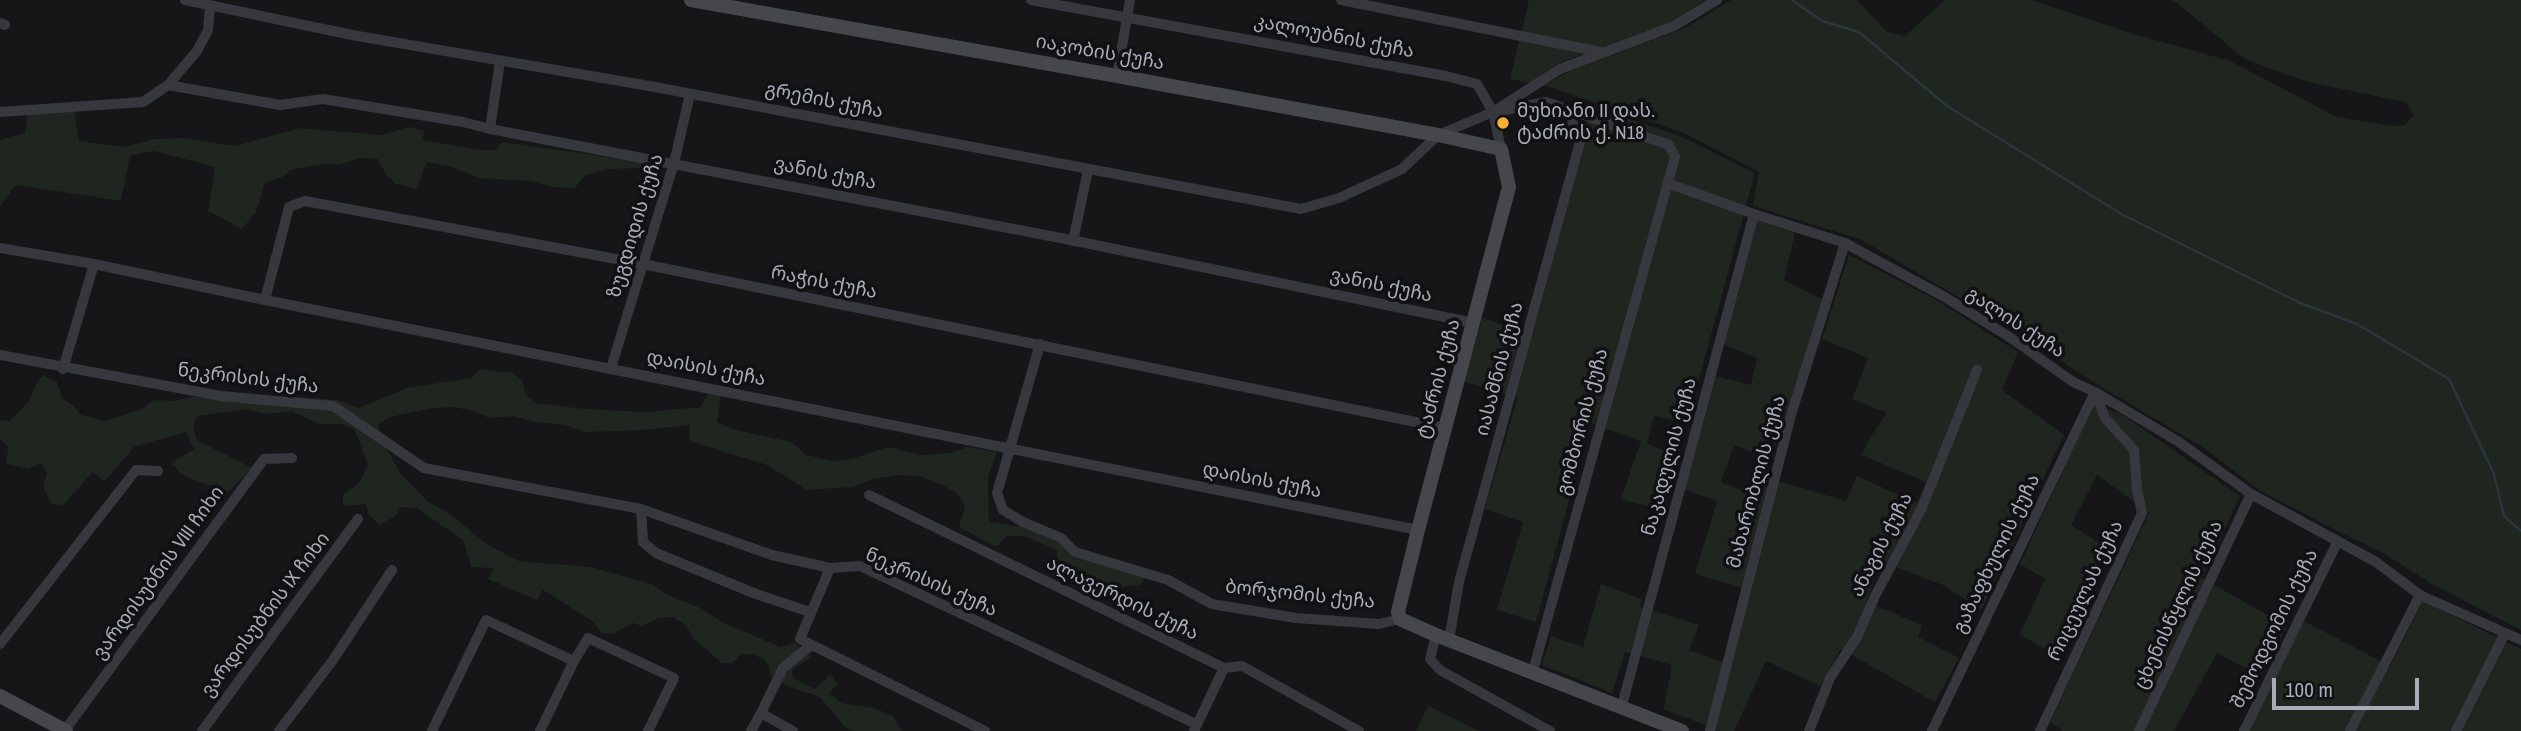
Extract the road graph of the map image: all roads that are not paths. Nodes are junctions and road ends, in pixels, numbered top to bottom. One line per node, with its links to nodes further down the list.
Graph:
1 (185, 0): 7 (street, გრემის ქუჩა)
2 (691, 0): 11 (street, იაკობის ქუჩა)
3 (1031, 0): 8 (street, კალოუბნის ქუჩა)
4 (1130, 0): 8 (street)
5 (1341, 0): 9 (street)
6 (1717, 0): 9 (street)
7 (211, 6): 10 (street, გრემის ქუჩა); 12 (street)
8 (1127, 16): 11 (street); 16 (street, კალოუბნის ქუჩა)
9 (1601, 52): 16 (street)
10 (500, 61): 13 (street, გრემის ქუჩა); 17 (street)
11 (1117, 76): 18 (street, იაკობის ქუჩა)
12 (168, 85): 15 (street); 17 (street, ვანის ქუჩა)
13 (690, 94): 20 (street, ზუგდიდის ქუჩა); 21 (street, გრემის ქუჩა)
14 (1569, 110): 16 (street); 22 (street); 53 (street, იასამნის ქუჩა)
15 (0, 112)
16 (1493, 113): 18 (street); 19 (street, კალოუბნის ქუჩა)
17 (490, 129): 20 (street, ვანის ქუჩა)
18 (1438, 135): 19 (street, იაკობის ქუჩა); 21 (street, გრემის ქუჩა)
19 (1501, 149): 30 (street, ტაძრის ქუჩა)
20 (674, 163): 24 (street, ვანის ქუჩა); 28 (street, ზუგდიდის ქუჩა)
21 (1088, 170): 24 (street)
22 (1667, 183): 23 (street, გალის ქუჩა); 59 (street, გომბორის ქუჩა)
23 (1754, 214): 25 (street, გალის ქუჩა); 61 (street, ნაკადულის ქუჩა)
24 (1073, 241): 30 (street, ვანის ქუჩა)
25 (1845, 243): 36 (street, გალის ქუჩა); 76 (street, მახარობლის ქუჩა)
26 (0, 248): 27 (street, დაისის ქუჩა)
27 (94, 264): 29 (street, დაისის ქუჩა); 34 (street)
28 (643, 264): 29 (street, რაჭის ქუჩა); 31 (street, რაჭის ქუჩა); 33 (street, ზუგდიდის ქუჩა)
29 (265, 300): 33 (street, დაისის ქუჩა)
30 (1474, 323): 37 (street, ტაძრის ქუჩა)
31 (1040, 344): 37 (street, რაჭის ქუჩა); 38 (street, ბორჯომის ქუჩა)
32 (0, 355): 34 (street, ნეკრისის ქუჩა)
33 (611, 368): 38 (street, დაისის ქუჩა)
34 (63, 369): 43 (street, ნეკრისის ქუჩა)
35 (1977, 370): 77 (street, ანაგის ქუჩა)
36 (2095, 392): 41 (street, გალის ქუჩა); 78 (street, გაზაფხულის ქუჩა); 79 (street, რიცეულას ქუჩა)
37 (1445, 429): 45 (street, ტაძრის ქუჩა)
38 (1009, 448): 45 (street, დაისის ქუჩა); 51 (street, ბორჯომის ქუჩა)
39 (292, 458): 64 (street, ვარდისუბნის VIII ჩიხი)
40 (158, 471): 55 (street)
41 (2251, 494): 46 (street, გალის ქუჩა); 80 (street, ცხენისწყლის ქუჩა)
42 (869, 495): 58 (street, ალავერდის ქუჩა)
43 (641, 509): 47 (street, ნეკრისის ქუჩა); 50 (street)
44 (358, 519): 65 (street, ვარდისუბნის IX ჩიხი)
45 (1419, 530): 51 (street, ტაძრის ქუჩა)
46 (2337, 542): 49 (street, გალის ქუჩა); 81 (street, შემოდგომის ქუჩა)
47 (830, 568): 50 (street); 63 (street, ნეკრისის ქუჩა)
48 (392, 570): 66 (street)
49 (2420, 594): 52 (street, გალის ქუჩა); 82 (street)
50 (810, 612): 56 (street)
51 (1400, 619): 53 (street, ბორჯომის ქუჩა)
52 (2504, 633): 54 (street, გალის ქუჩა); 83 (street)
53 (1442, 638): 59 (street, ბორჯომის ქუჩა); 74 (street, იასამნის ქუჩა)
54 (2521, 640)
55 (0, 644)
56 (810, 646): 62 (street); 72 (street)
57 (574, 662): 67 (street); 68 (street); 69 (street)
58 (1224, 668): 63 (street); 73 (street, ალავერდის ქუჩა)
59 (1532, 671): 61 (street, ბორჯომის ქუჩა)
60 (0, 696): 64 (street)
61 (1621, 709): 75 (street, ბორჯომის ქუჩა)
62 (761, 713): 70 (street); 71 (street)
63 (1195, 728)
64 (66, 731)
65 (202, 731)
66 (279, 731)
67 (432, 731)
68 (540, 731)
69 (648, 731)
70 (751, 731)
71 (793, 731)
72 (985, 731)
73 (1359, 731)
74 (1550, 731)
75 (1682, 731)
76 (1710, 731)
77 (1809, 731)
78 (1932, 731)
79 (2039, 731)
80 (2139, 731)
81 (2244, 731)
82 (2350, 731)
83 (2456, 731)

